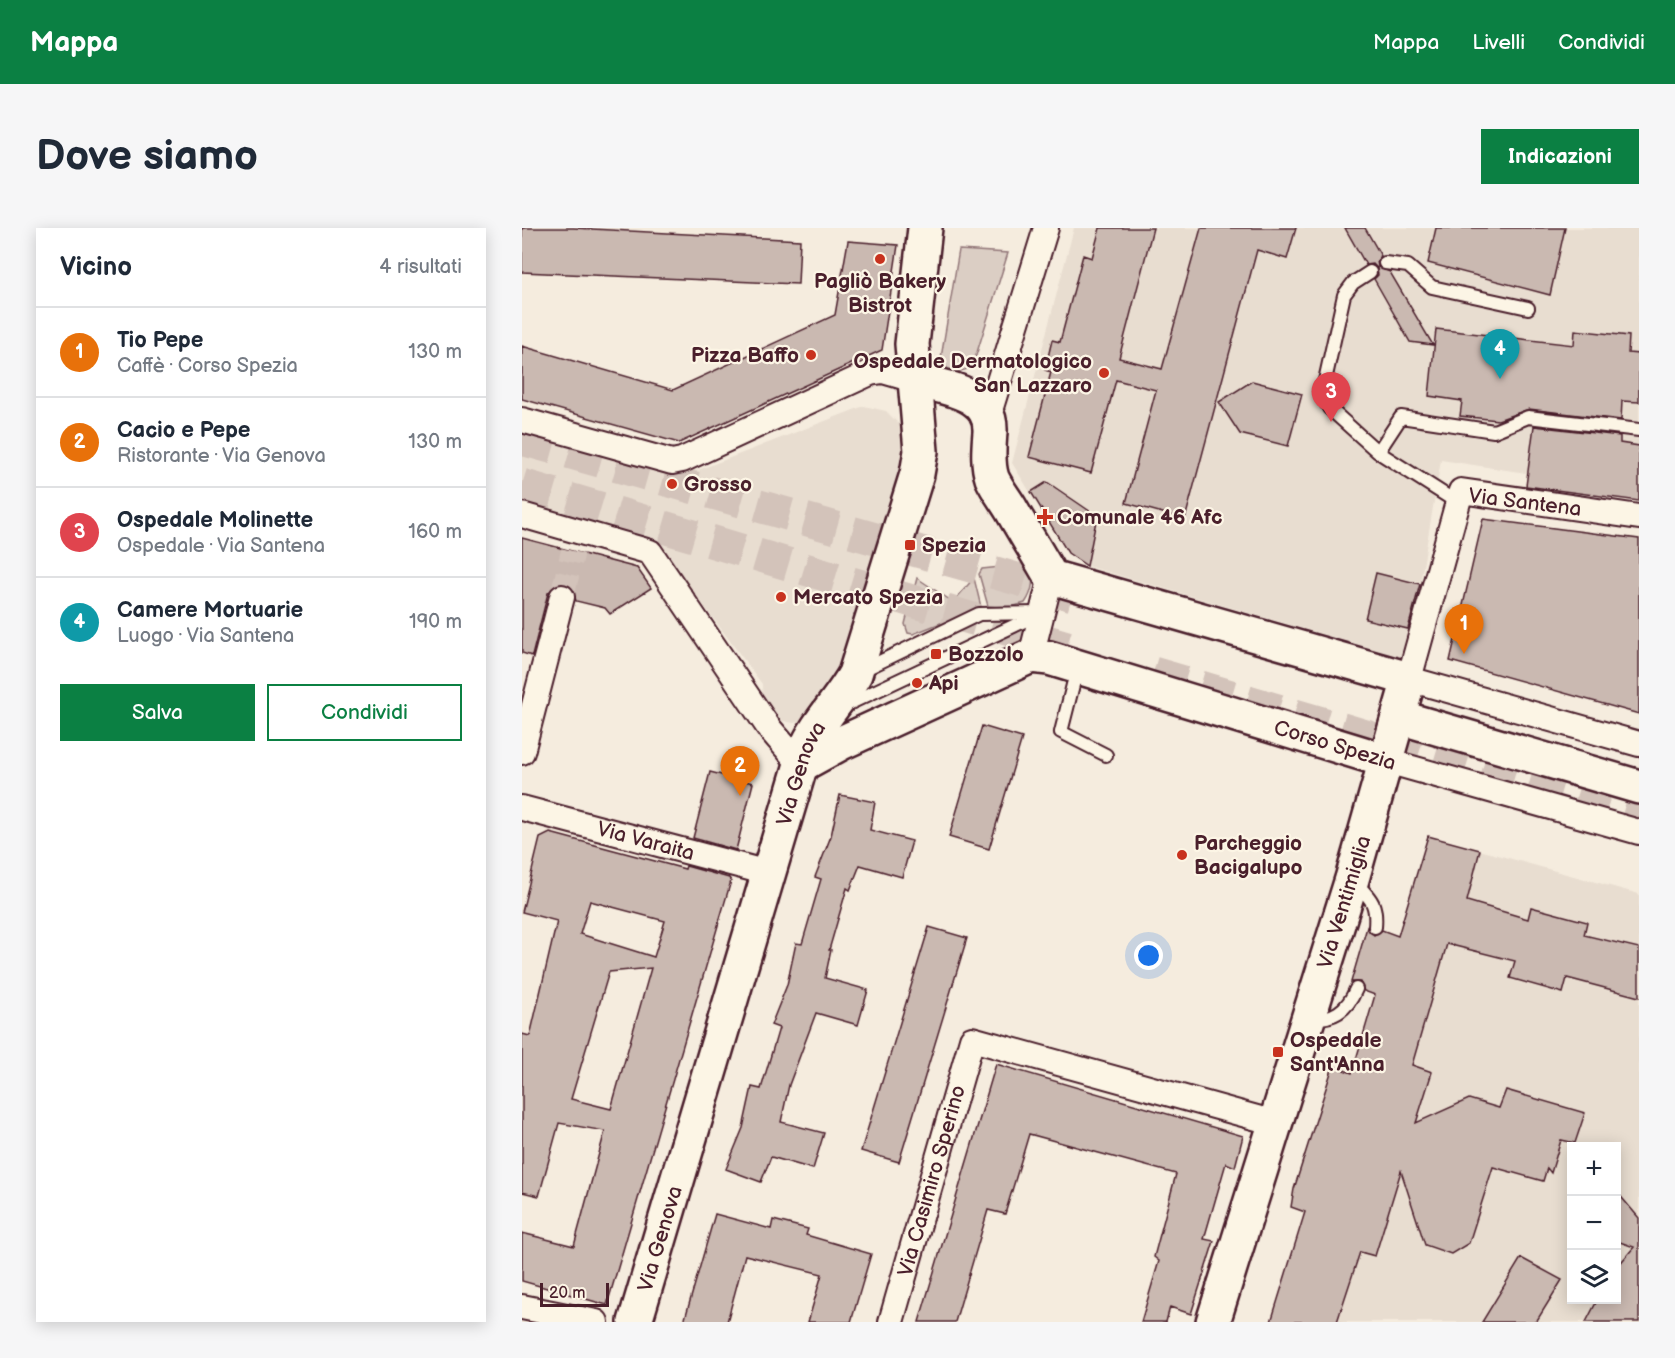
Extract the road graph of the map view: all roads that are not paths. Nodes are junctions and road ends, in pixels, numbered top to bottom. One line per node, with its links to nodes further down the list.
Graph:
1 (925, 228): 6 (street, Via Genova)
2 (1046, 228): 7 (street)
3 (1385, 263): 5 (lane)
4 (1370, 272): 10 (lane)
5 (1528, 308)
6 (914, 380): 7 (street); 8 (street); 19 (street, Via Genova)
7 (988, 417): 14 (street)
8 (522, 420)
9 (1639, 430): 10 (lane)
10 (1378, 452): 11 (lane)
11 (1458, 503): 13 (street, Via Santena); 20 (street, Via Santena)
12 (522, 515): 27 (street)
13 (1639, 517)
14 (1051, 577): 16 (street); 20 (street)
15 (562, 597): 24 (street)
16 (1041, 614): 17 (street); 19 (lane); 21 (lane)
17 (1031, 656): 18 (street, Corso Spezia); 27 (street)
18 (1078, 668): 25 (lane); 26 (street, Corso Spezia)
19 (855, 674): 21 (street, Via Genova)
20 (1409, 679): 22 (street, Via Ventimiglia); 23 (street)
21 (828, 713): 27 (street, Via Genova)
22 (1399, 717): 26 (street, Via Ventimiglia); 28 (street)
23 (1639, 744)
24 (522, 752)
25 (1106, 755)
26 (1387, 761): 30 (street, Corso Spezia); 32 (street, Via Ventimiglia)
27 (801, 765): 31 (street, Via Genova)
28 (1639, 787)
29 (522, 808): 31 (street, Via Varaita)
30 (1639, 832)
31 (768, 873): 39 (street, Via Genova)
32 (1352, 879): 33 (lane); 35 (street, Via Ventimiglia)
33 (1375, 927)
34 (1356, 989): 35 (lane)
35 (1308, 1018): 36 (street, Via Ventimiglia)
36 (1275, 1123): 40 (street, Via Casimiro Sperino); 41 (street, Via Ventimiglia)
37 (522, 1307): 38 (street)
38 (596, 1322)
39 (635, 1322)
40 (891, 1322)
41 (1213, 1322)

